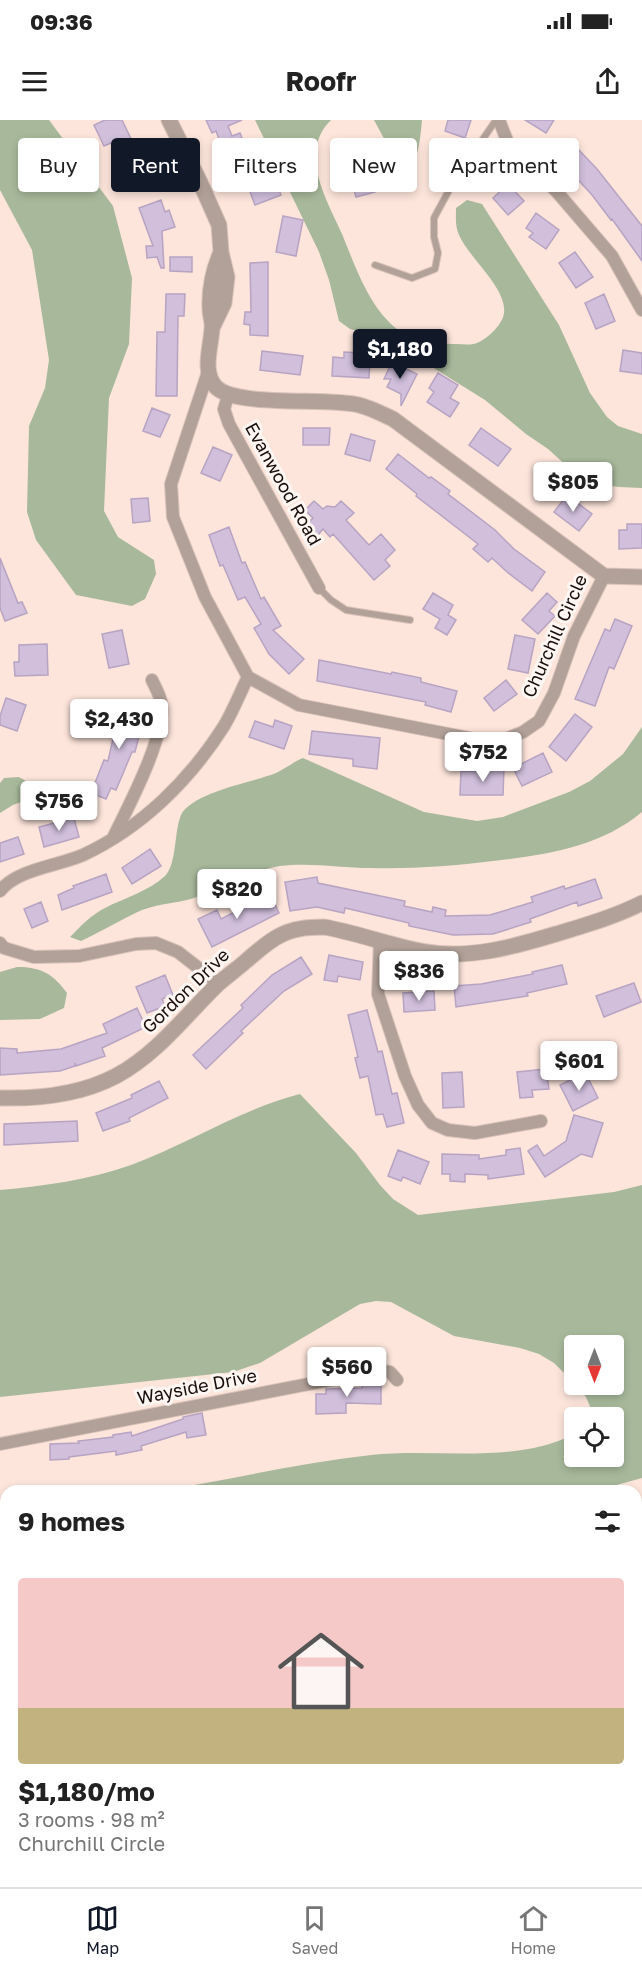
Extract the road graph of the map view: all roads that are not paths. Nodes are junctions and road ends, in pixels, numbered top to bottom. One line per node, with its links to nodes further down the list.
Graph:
1 (169, 120): 5 (street)
2 (497, 120): 3 (lane); 4 (street)
3 (375, 265)
4 (642, 310)
5 (208, 372): 6 (street); 11 (street)
6 (228, 396): 7 (street, Churchill Circle); 9 (street, Evanwood Road)
7 (604, 576): 8 (street); 11 (street, Churchill Circle)
8 (642, 577)
9 (319, 588): 10 (lane)
10 (410, 620)
11 (248, 677): 13 (street)
12 (152, 680): 13 (street)
13 (113, 838): 14 (street)
14 (0, 891)
15 (642, 903): 16 (street, Gordon Drive)
16 (380, 940): 18 (street, Gordon Drive); 20 (street)
17 (0, 943): 18 (street)
18 (219, 984): 19 (street, Gordon Drive)
19 (0, 1098)
20 (541, 1121)
21 (397, 1380): 22 (street, Wayside Drive)
22 (0, 1444)

